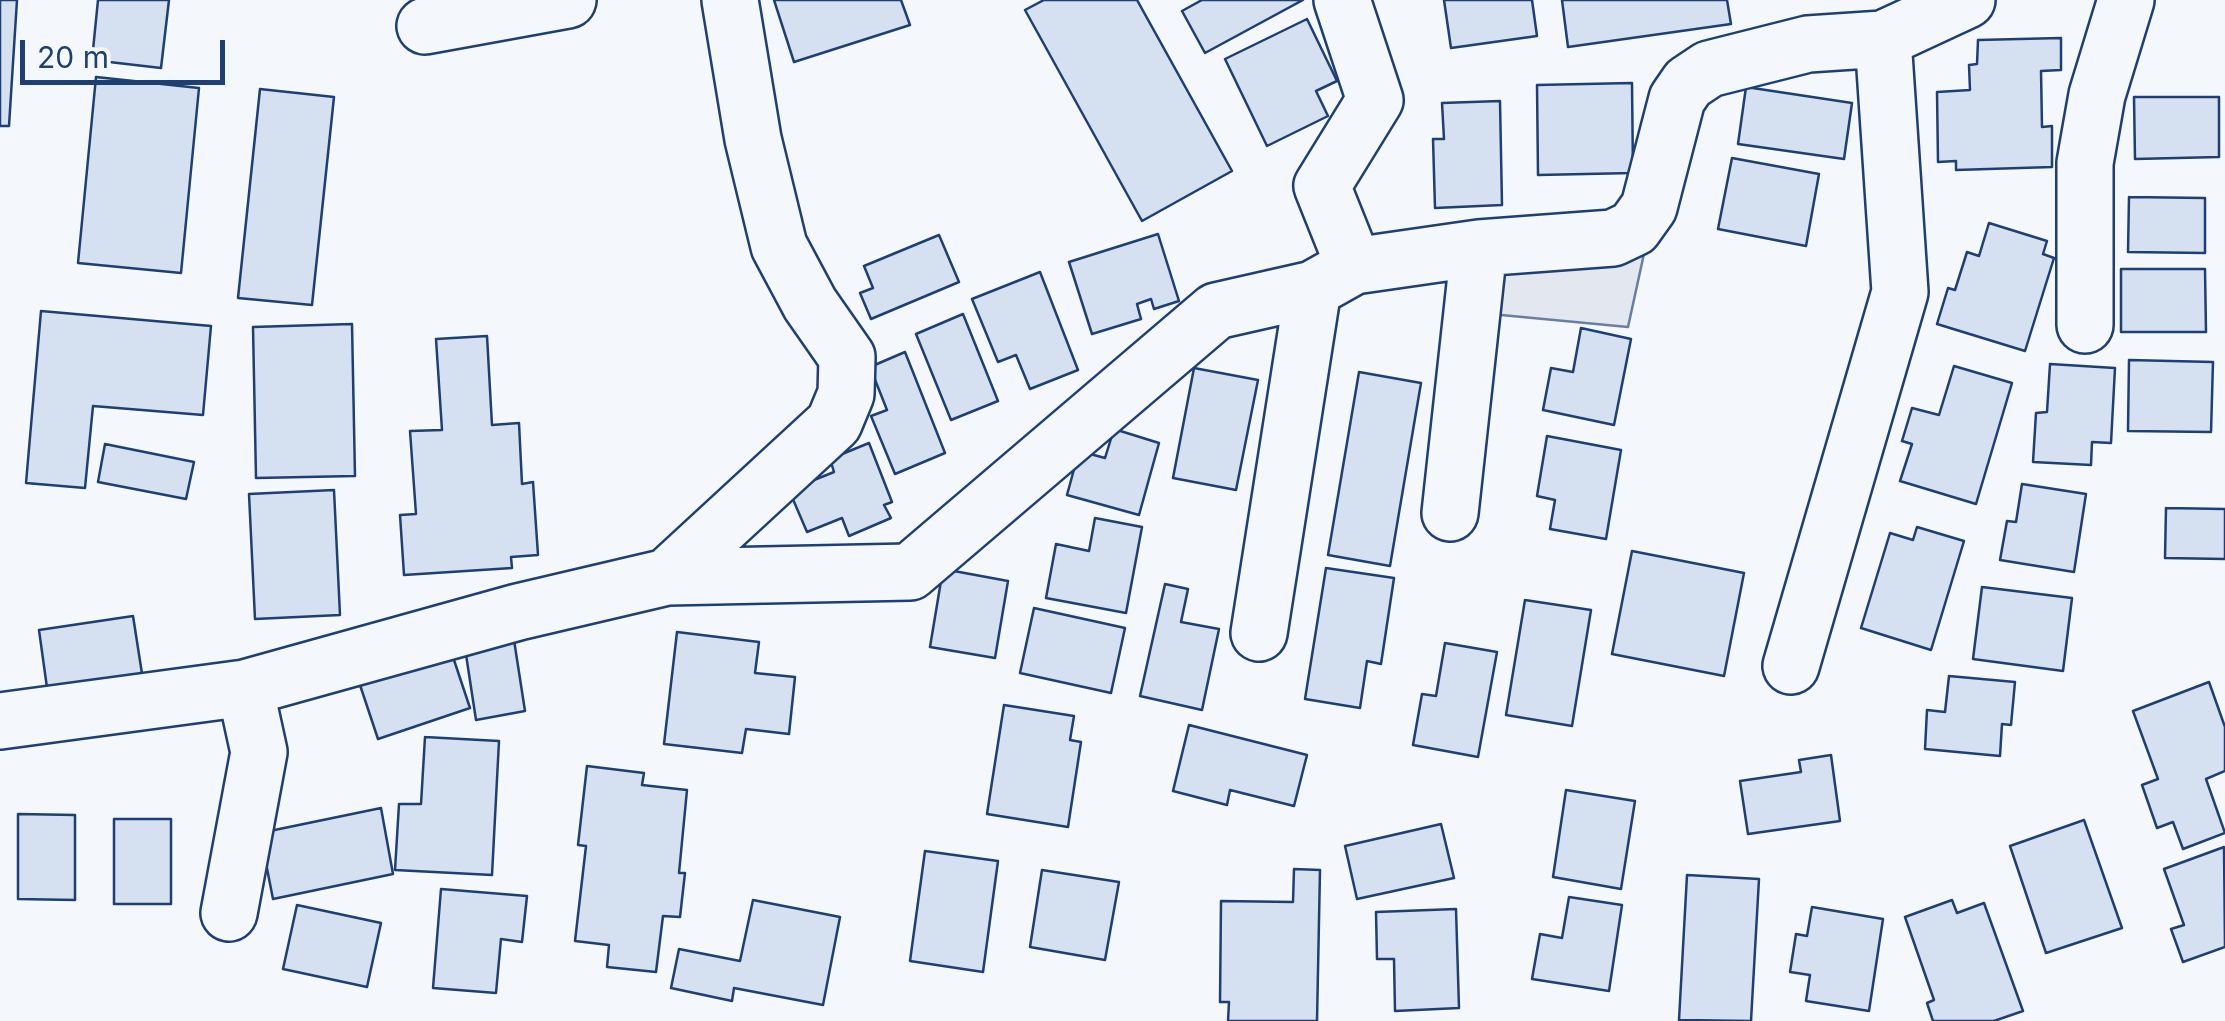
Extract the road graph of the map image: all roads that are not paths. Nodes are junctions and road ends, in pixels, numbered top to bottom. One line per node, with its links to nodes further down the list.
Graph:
1 (568, 0): 6 (street)
2 (730, 0): 12 (street)
3 (1342, 0): 9 (street)
4 (1967, 0): 7 (street)
5 (2126, 0): 10 (street)
6 (425, 26)
7 (1883, 39): 8 (street); 14 (street)
8 (1479, 248): 9 (street); 11 (street)
9 (1334, 278): 12 (street); 13 (street)
10 (2085, 326)
11 (1450, 513)
12 (667, 578): 15 (street)
13 (1259, 632)
14 (1791, 666)
15 (245, 688): 16 (street); 17 (street)
16 (0, 721)
17 (230, 913)

